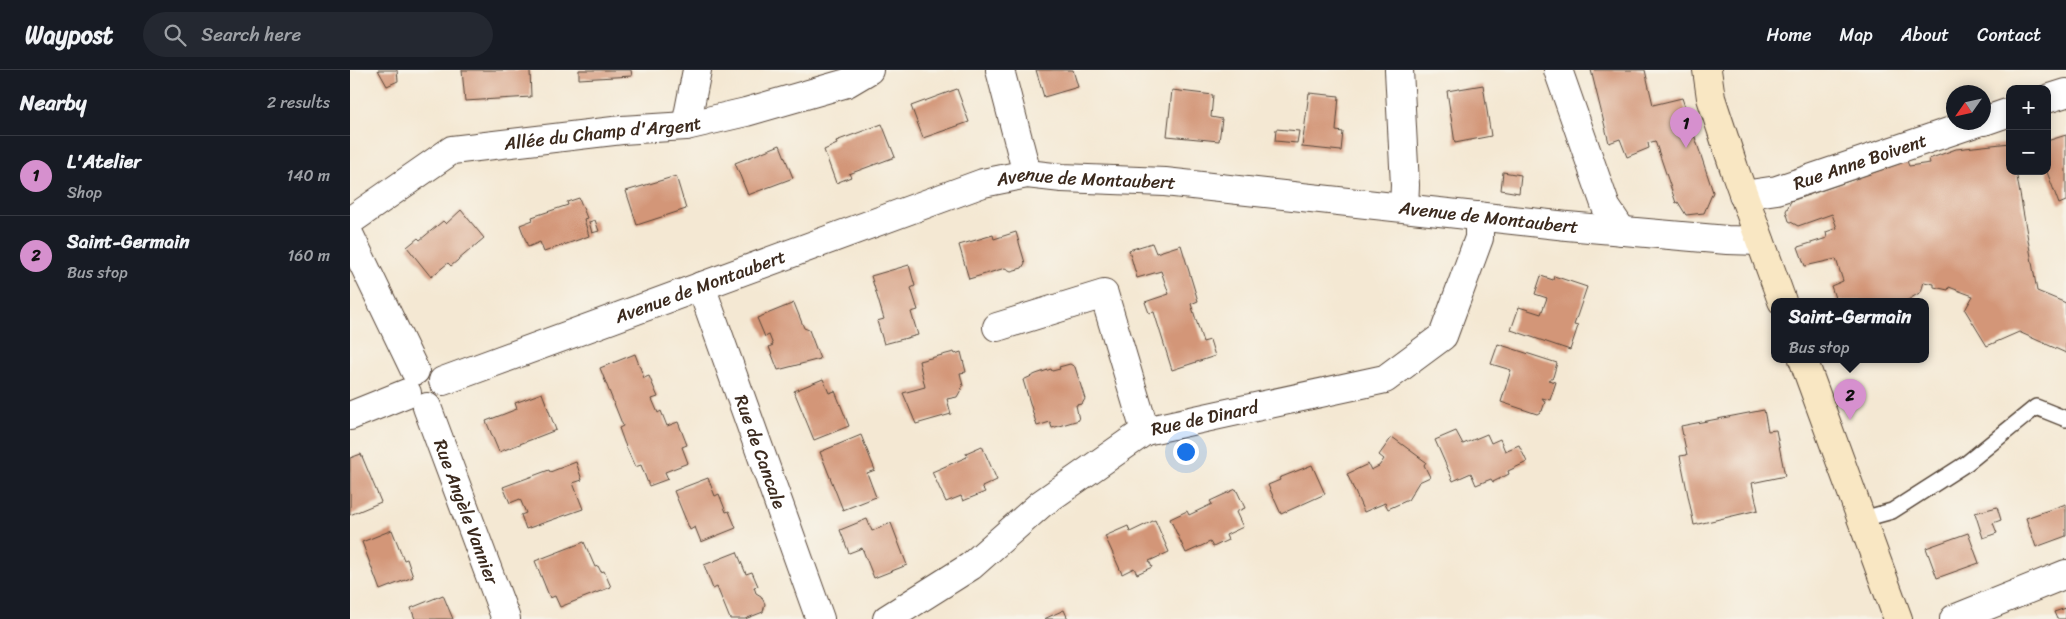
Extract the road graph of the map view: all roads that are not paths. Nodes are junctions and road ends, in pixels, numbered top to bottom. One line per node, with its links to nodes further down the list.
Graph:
1 (697, 70): 11 (street)
2 (870, 70): 11 (street, Allée du Champ d'Argent)
3 (1000, 70): 13 (street)
4 (1399, 70): 15 (street)
5 (1558, 70): 18 (street)
6 (1706, 70): 14 (main road)
7 (2066, 93): 8 (street)
8 (2051, 98)
9 (2006, 113): 10 (street)
10 (1991, 119)
11 (686, 126): 17 (street, Allée du Champ d'Argent)
12 (1954, 130): 14 (street, Rue Anne Boivent)
13 (1028, 174): 15 (street, Avenue de Montaubert); 21 (street, Avenue de Montaubert)
14 (1742, 195): 20 (main road)
15 (1404, 207): 16 (street, Avenue de Montaubert)
16 (1480, 216): 18 (street, Avenue de Montaubert); 28 (street, Rue de Dinard)
17 (350, 221)
18 (1622, 231): 20 (street, Avenue de Montaubert)
19 (350, 236): 25 (street, Rue Angèle Vannier)
20 (1760, 241): 22 (main road)
21 (701, 286): 25 (street, Avenue de Montaubert); 32 (street, Rue de Cancale)
22 (1781, 298)
23 (997, 327): 28 (street)
24 (1805, 363): 29 (main road)
25 (416, 390): 26 (street); 31 (street, Rue Angèle Vannier)
26 (350, 416)
27 (2066, 419): 29 (lane)
28 (1145, 431): 33 (street, Rue de Dinard)
29 (1863, 519): 34 (main road)
30 (2066, 574): 35 (street)
31 (506, 619)
32 (820, 619)
33 (887, 619)
34 (1898, 619)
35 (1954, 619)

